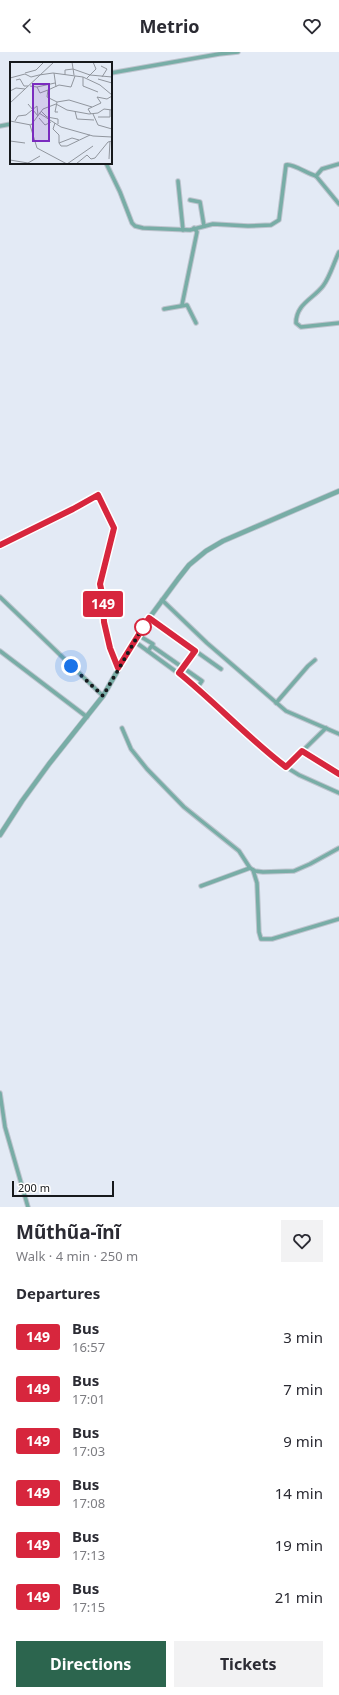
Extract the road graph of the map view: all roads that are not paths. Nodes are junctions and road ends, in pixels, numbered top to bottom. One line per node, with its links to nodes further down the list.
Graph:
1 (238, 52): 2 (street)
2 (112, 73)
3 (10, 124): 4 (street)
4 (0, 126)
5 (106, 164): 13 (street)
6 (339, 164): 7 (street)
7 (316, 176): 10 (street); 11 (street)
8 (178, 181): 13 (street)
9 (190, 200): 11 (street)
10 (339, 204)
11 (204, 226): 12 (street)
12 (194, 228): 13 (street); 15 (street)
13 (183, 230)
14 (339, 252): 18 (street)
15 (182, 305): 16 (street); 17 (street)
16 (164, 309)
17 (196, 322)
18 (339, 323)
19 (339, 491): 22 (street)
20 (0, 545): 32 (street)
21 (0, 597): 36 (street)
22 (162, 600): 23 (street); 37 (street)
23 (149, 618): 24 (street); 29 (street)
24 (138, 635): 25 (street); 26 (street)
25 (134, 641): 28 (street); 32 (street)
26 (152, 646): 28 (street); 31 (street)
27 (0, 651): 38 (street)
28 (148, 651): 34 (street)
29 (195, 651): 31 (street); 33 (street)
30 (315, 660): 37 (street)
31 (183, 667): 34 (street); 35 (street)
32 (118, 668): 36 (street)
33 (220, 669)
34 (179, 673): 35 (street)
35 (197, 688): 43 (street)
36 (103, 696): 38 (street)
37 (276, 703): 40 (street)
38 (87, 717): 46 (street)
39 (122, 728): 48 (street)
40 (326, 728): 41 (street); 42 (street)
41 (339, 734)
42 (302, 751): 43 (street); 44 (street)
43 (286, 767): 45 (street)
44 (339, 774)
45 (339, 792)
46 (0, 836)
47 (339, 848): 48 (street)
48 (251, 869): 49 (street); 50 (street)
49 (201, 886)
50 (339, 919)
51 (0, 1093): 52 (street)
52 (28, 1207)

